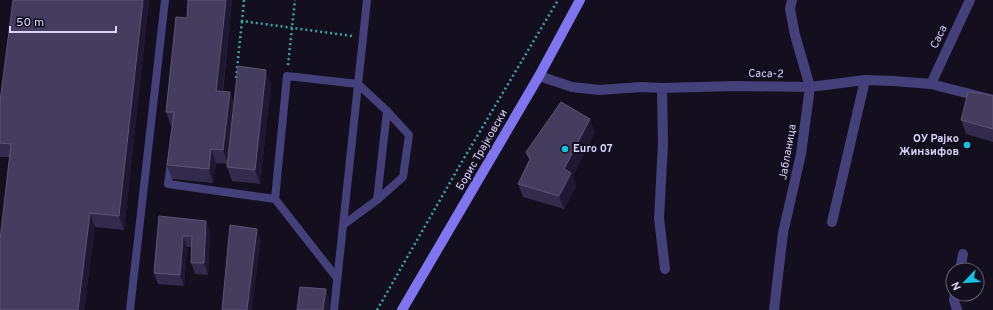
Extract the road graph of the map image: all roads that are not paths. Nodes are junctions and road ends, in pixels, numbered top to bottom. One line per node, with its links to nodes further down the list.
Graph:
1 (165, 0): 23 (lane)
2 (366, 0): 8 (lane)
3 (580, 0): 6 (main road, Борис Трајковски)
4 (792, 0): 10 (street, Јабланица)
5 (970, 0): 9 (street, Саса)
6 (539, 76): 11 (street, Саса-2); 25 (main road, Борис Трајковски)
7 (865, 80): 9 (street, Саса-2); 10 (street, Саса-2); 17 (street)
8 (358, 84): 13 (lane); 15 (lane); 18 (lane)
9 (931, 84): 12 (street, Саса-2)
10 (810, 87): 11 (street, Саса-2); 26 (street, Јабланица)
11 (662, 88): 21 (street)
12 (993, 100)
13 (386, 111): 16 (lane); 16 (lane)
14 (172, 155): 15 (lane)
15 (275, 199): 22 (lane)
16 (377, 200): 18 (lane)
17 (832, 222)
18 (343, 225): 22 (lane)
19 (963, 254): 20 (street)
20 (962, 262)
21 (665, 269)
22 (337, 278): 24 (lane)
23 (130, 310)
24 (334, 310)
25 (402, 310)
26 (774, 310)

